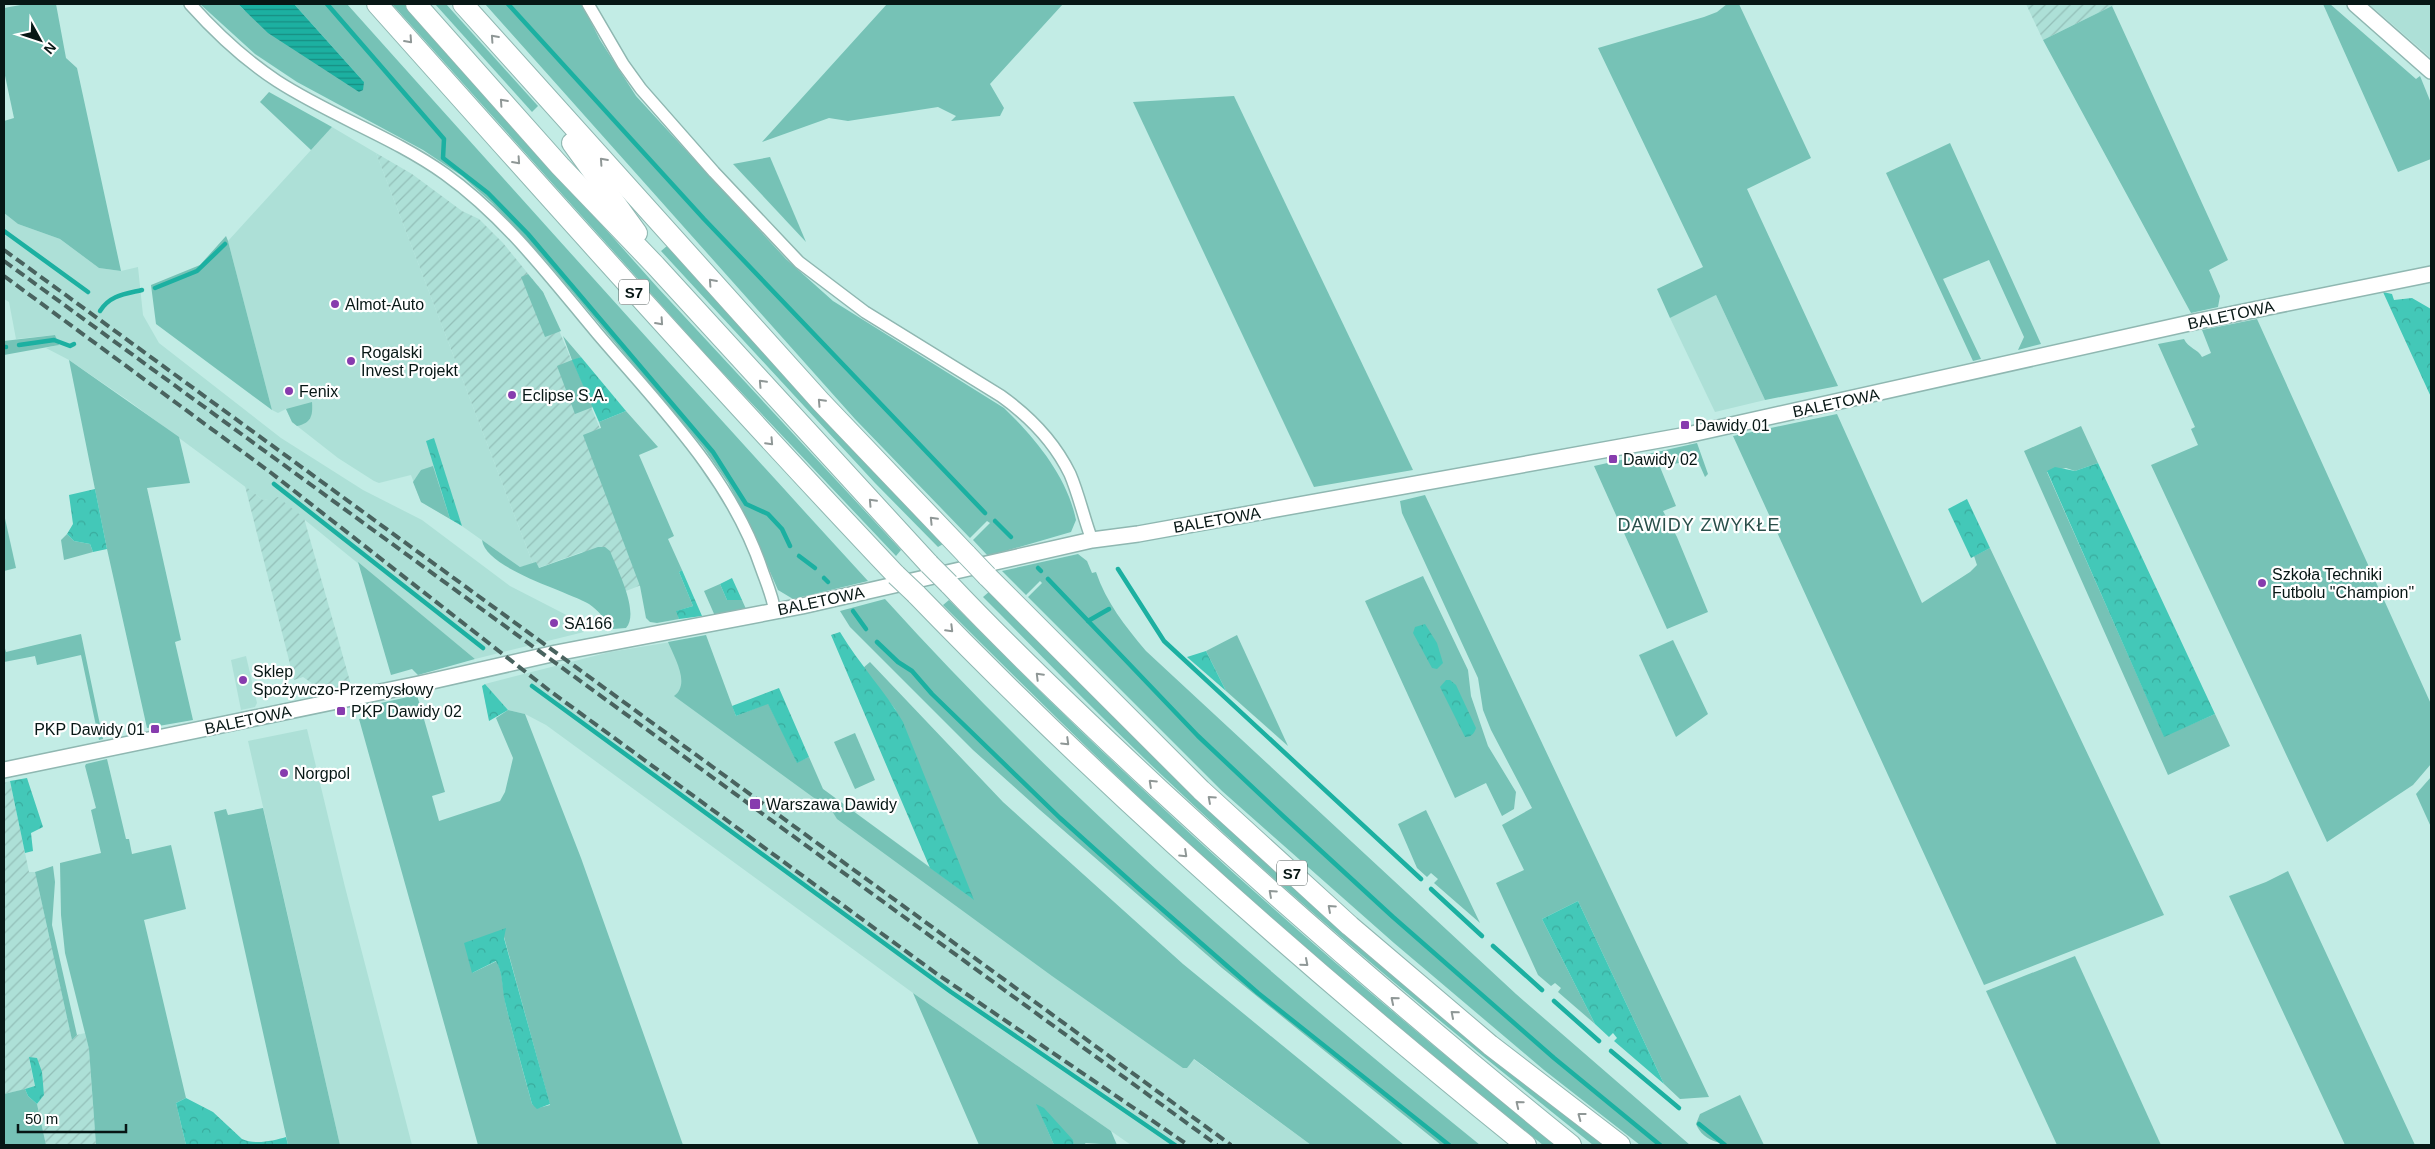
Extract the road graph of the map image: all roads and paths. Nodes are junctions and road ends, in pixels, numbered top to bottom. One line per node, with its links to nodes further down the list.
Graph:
1 (190, 4): 12 (street)
2 (377, 4): 14 (highway, S7, one-way to 14, bridge)
3 (416, 4): 9 (highway, one-way to 3)
4 (463, 4): 8 (highway, S7, one-way to 4)
5 (588, 4): 11 (street)
6 (2355, 4): 7 (street)
7 (2431, 72)
8 (525, 73): 9 (highway); 16 (highway, S7, one-way to 8, bridge)
9 (655, 265): 15 (highway, one-way to 9, bridge)
10 (2431, 274): 11 (street, BALETOWA)
11 (1092, 540): 12 (street, BALETOWA)
12 (774, 612): 13 (street, BALETOWA)
13 (4, 770)
14 (1526, 1145)
15 (1571, 1145)
16 (1620, 1145)

